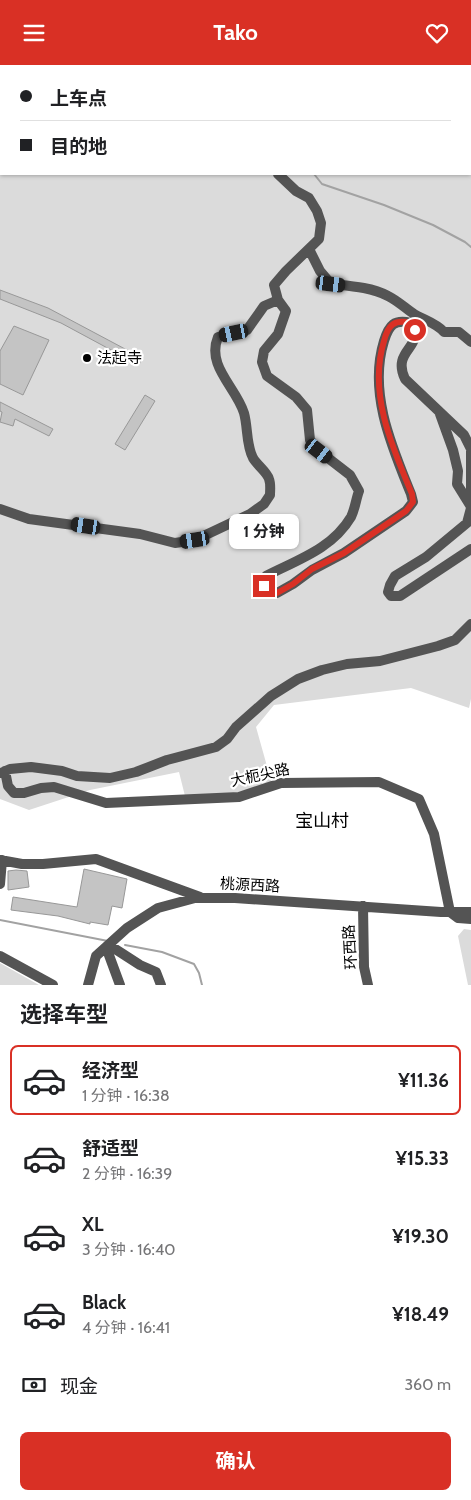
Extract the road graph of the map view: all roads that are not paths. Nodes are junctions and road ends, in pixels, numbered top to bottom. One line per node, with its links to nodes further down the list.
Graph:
1 (279, 175): 2 (street)
2 (309, 249): 3 (street); 4 (street)
3 (278, 300): 5 (street); 7 (street)
4 (471, 342)
5 (438, 410): 6 (street); 6 (street)
6 (471, 508): 8 (street)
7 (0, 509)
8 (471, 549)
9 (471, 624): 10 (street)
10 (3, 772): 16 (street, 大枙尖路)
11 (1, 860): 12 (street); 13 (street)
12 (0, 884)
13 (204, 898): 14 (street, 桃源西路); 18 (street, 桃源西路)
14 (364, 906): 16 (street, 桃源西路); 24 (street, 环西路)
15 (471, 911): 16 (street)
16 (450, 912): 17 (street)
17 (471, 919)
18 (107, 946): 21 (street, 桃源西路); 22 (street); 23 (street)
19 (0, 956): 20 (street)
20 (53, 985)
21 (88, 985)
22 (120, 985)
23 (161, 985)
24 (368, 985)

